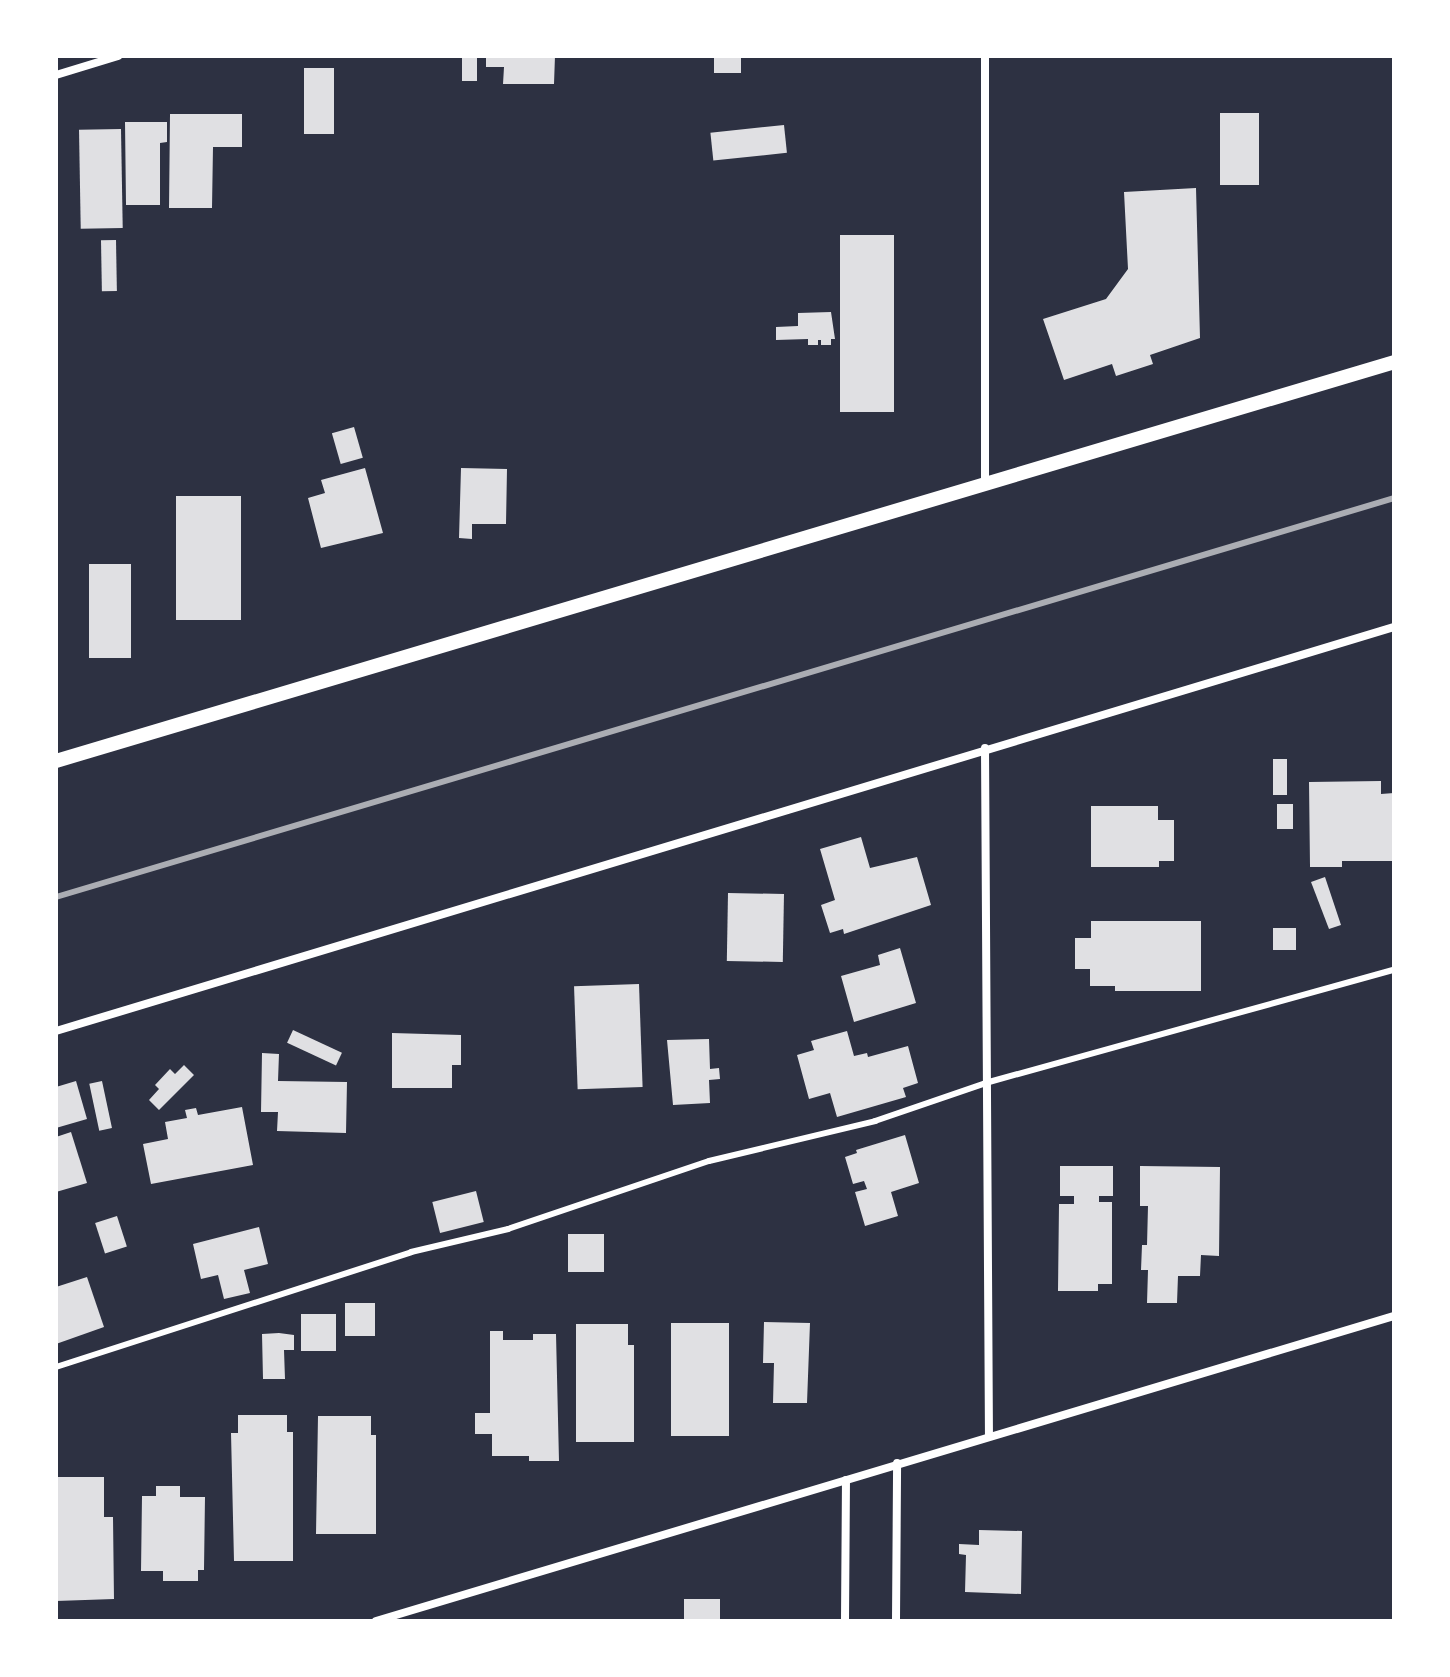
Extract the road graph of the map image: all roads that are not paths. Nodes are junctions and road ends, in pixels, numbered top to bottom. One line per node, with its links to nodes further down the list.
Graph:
1 (118, 56): 3 (street)
2 (985, 56): 5 (street)
3 (56, 75)
4 (1394, 362): 5 (street)
5 (985, 486): 8 (street)
6 (1394, 627): 7 (street)
7 (985, 748): 10 (street); 11 (street)
8 (56, 761)
9 (1394, 970): 11 (lane)
10 (56, 1031)
11 (989, 1082): 13 (lane); 14 (street)
12 (1394, 1316): 14 (street)
13 (56, 1367)
14 (989, 1436): 15 (street)
15 (897, 1463): 16 (street); 19 (street)
16 (846, 1480): 17 (street); 18 (street)
17 (376, 1621)
18 (845, 1621)
19 (896, 1621)

